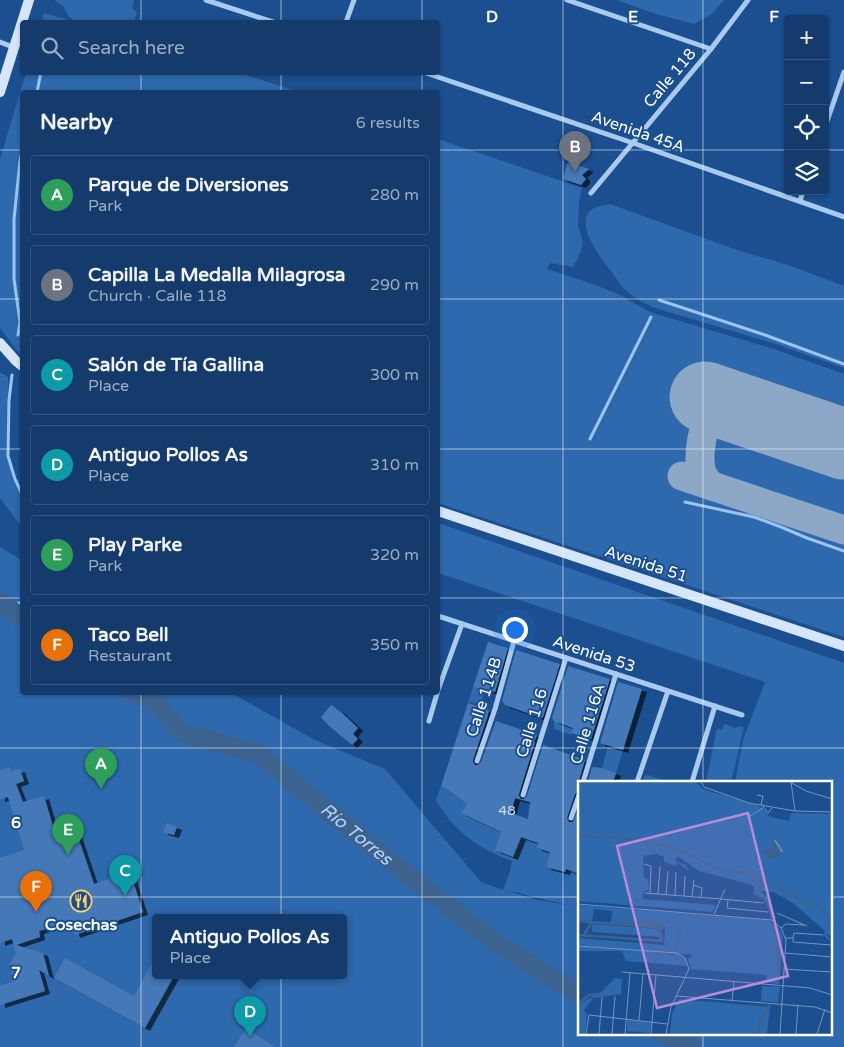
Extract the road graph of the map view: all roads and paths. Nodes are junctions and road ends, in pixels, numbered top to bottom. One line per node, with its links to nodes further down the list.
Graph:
1 (29, 0): 6 (main road)
2 (206, 0): 7 (street)
3 (354, 0): 8 (street)
4 (567, 0): 12 (street)
5 (748, 0): 12 (street, Calle 118)
6 (22, 20)
7 (267, 20)
8 (347, 20)
9 (20, 26): 11 (main road)
10 (0, 42): 11 (street)
11 (13, 47): 15 (main road)
12 (711, 48): 17 (street, Calle 118)
13 (844, 72): 16 (street)
14 (432, 75): 17 (street, Avenida 45A)
15 (0, 92)
16 (829, 115)
17 (633, 142): 18 (street, Calle 118); 20 (street, Avenida 45A)
18 (591, 193)
19 (802, 195): 20 (street)
20 (800, 201): 21 (street, Avenida 45A)
21 (844, 217)
22 (0, 343): 23 (main road)
23 (20, 364)
24 (440, 512): 28 (main road, Avenida 51)
25 (440, 617): 26 (street, Avenida 53)
26 (462, 624): 27 (street, Avenida 53); 31 (street)
27 (514, 641): 29 (street, Avenida 53); 37 (street, Calle 114B)
28 (844, 646)
29 (566, 658): 30 (street, Avenida 53); 41 (street, Calle 116)
30 (616, 674): 32 (street, Avenida 53); 38 (street, Calle 116A)
31 (440, 684)
32 (668, 691): 34 (street, Avenida 53); 39 (street)
33 (437, 695): 36 (street)
34 (715, 706): 35 (street, Avenida 53); 40 (street)
35 (742, 715)
36 (429, 721)
37 (477, 761)
38 (583, 781)
39 (637, 781)
40 (692, 781)
41 (523, 795)
42 (578, 797): 43 (street)
43 (571, 818)

